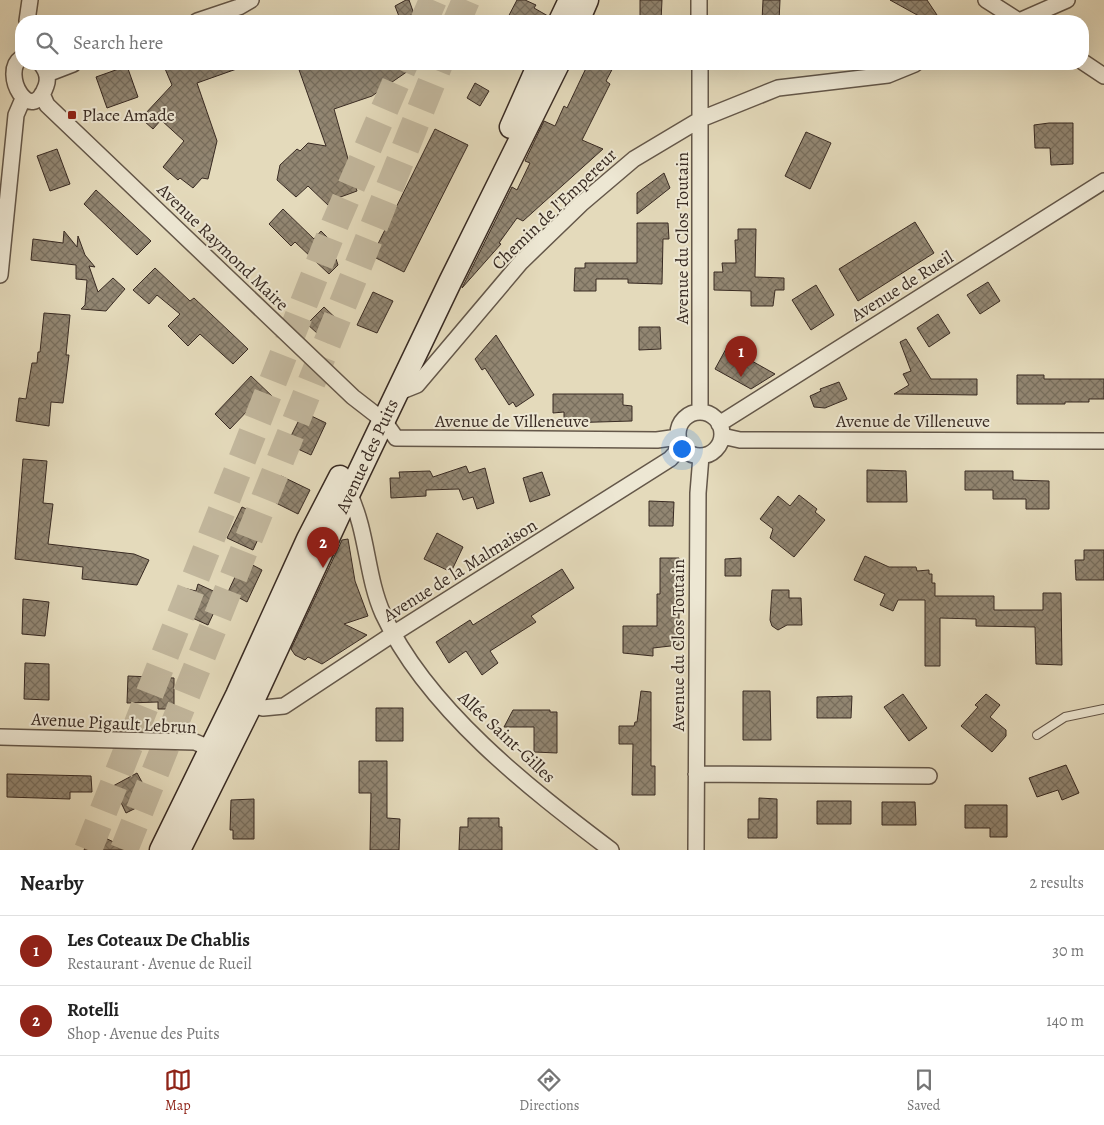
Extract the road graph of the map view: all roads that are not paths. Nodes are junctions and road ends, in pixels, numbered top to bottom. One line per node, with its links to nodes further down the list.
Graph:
1 (30, 0): 8 (street)
2 (251, 0): 9 (street)
3 (570, 0): 10 (street)
4 (587, 0): 11 (street)
5 (699, 0): 12 (street)
6 (986, 0): 13 (street)
7 (1067, 0): 14 (street)
8 (28, 15)
9 (215, 15)
10 (563, 15)
11 (581, 15)
12 (699, 15)
13 (1010, 15)
14 (1033, 15)
15 (12, 60): 23 (street)
16 (1089, 66): 22 (street)
17 (44, 70): 24 (street)
18 (537, 70): 26 (street, Avenue des Puits)
19 (554, 70): 26 (street, Avenue des Puits)
20 (700, 70): 27 (street, Avenue du Clos Toutain)
21 (900, 70): 27 (street, Chemin de l'Empereur)
22 (1104, 76)
23 (2, 88): 25 (street)
24 (42, 94): 25 (street); 32 (street, Avenue Raymond Maire)
25 (22, 101): 29 (street)
26 (525, 114): 30 (street, Avenue des Puits); 32 (street, Avenue des Puits)
27 (701, 119): 30 (street, Chemin de l'Empereur); 31 (street, Avenue du Clos Toutain)
28 (1104, 181): 33 (street, Avenue de Rueil)
29 (0, 275)
30 (397, 392): 32 (street, Avenue des Puits)
31 (700, 412): 33 (street); 35 (street)
32 (378, 416): 35 (street, Avenue de Villeneuve); 37 (street, Avenue des Puits); 38 (street, Avenue des Puits)
33 (721, 430): 34 (street, Avenue de Villeneuve); 36 (street)
34 (1104, 441)
35 (680, 442): 36 (street); 39 (street, Avenue de la Malmaison)
36 (701, 456): 45 (street, Avenue du Clos Toutain)
37 (348, 493): 38 (street, Avenue des Puits); 39 (street, Allée Saint-Gilles)
38 (294, 590): 40 (street, Avenue des Puits); 44 (street, Avenue des Puits)
39 (393, 634): 40 (street, Avenue de la Malmaison); 49 (street, Allée Saint-Gilles)
40 (251, 705): 44 (street, Avenue des Puits)
41 (1104, 709): 42 (lane)
42 (1037, 735)
43 (0, 737): 44 (street, Avenue Pigault Lebrun)
44 (217, 751): 47 (street, Avenue des Puits); 48 (street, Avenue des Puits)
45 (696, 774): 46 (street); 50 (street, Avenue du Clos Toutain)
46 (929, 776)
47 (161, 850)
48 (179, 850)
49 (611, 850)
50 (696, 850)

